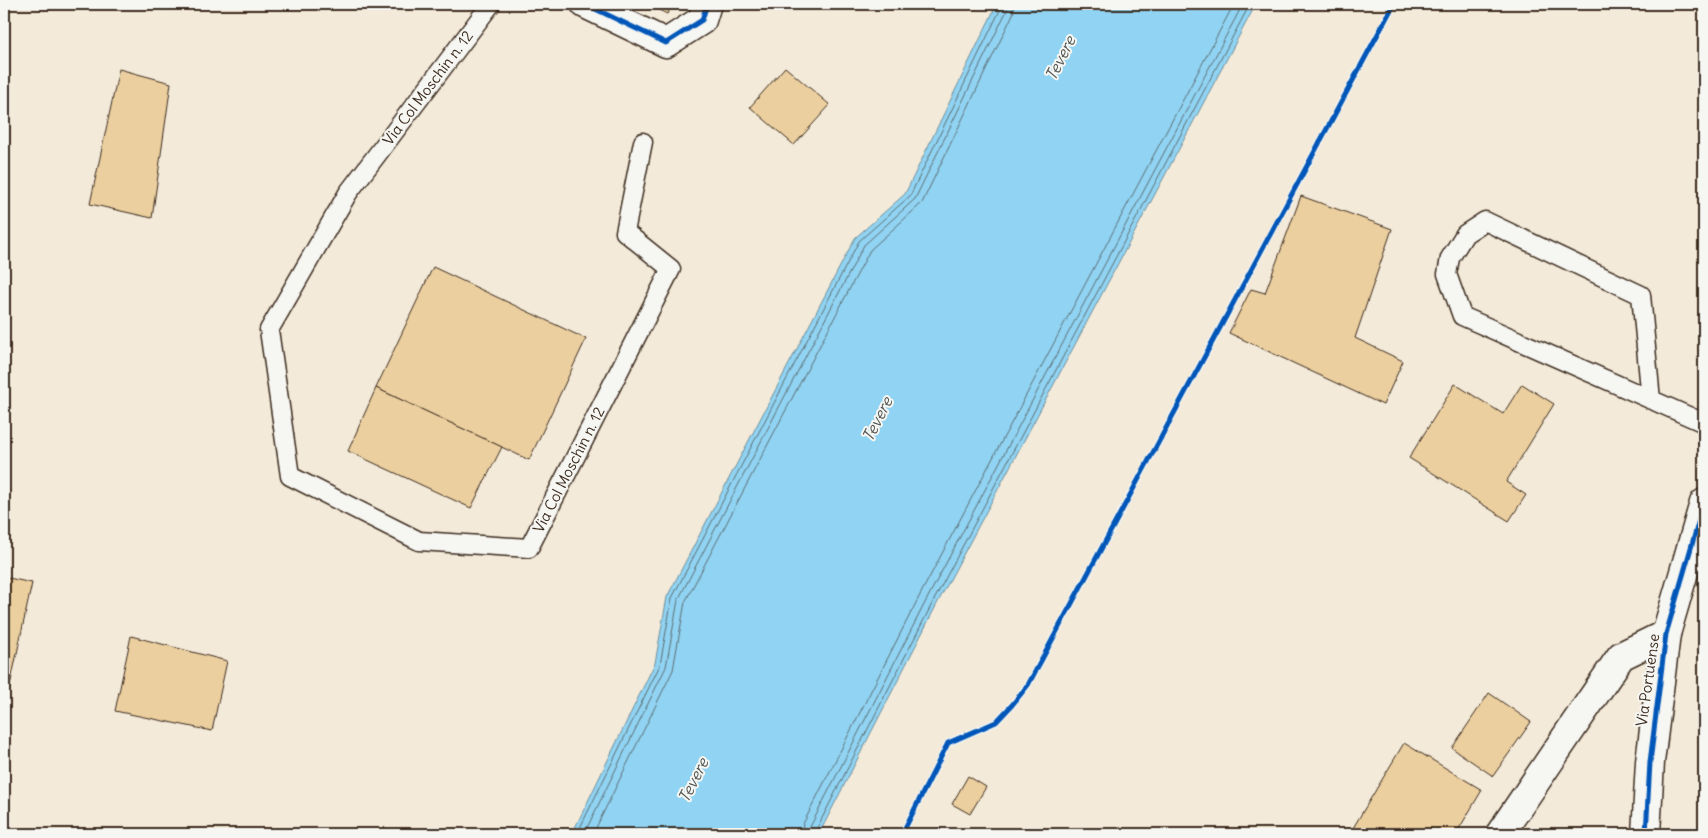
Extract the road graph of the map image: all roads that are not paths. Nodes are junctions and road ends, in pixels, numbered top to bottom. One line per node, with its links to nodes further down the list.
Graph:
1 (491, 4): 4 (lane, Via Col Moschin n. 12)
2 (585, 4): 3 (street)
3 (708, 4)
4 (643, 142)
5 (1650, 400): 5 (lane); 6 (lane)
6 (1704, 423)
7 (1704, 503): 8 (street, Via Portuense)
8 (1666, 634): 9 (street); 10 (street, Via Portuense)
9 (1500, 834)
10 (1646, 834)

